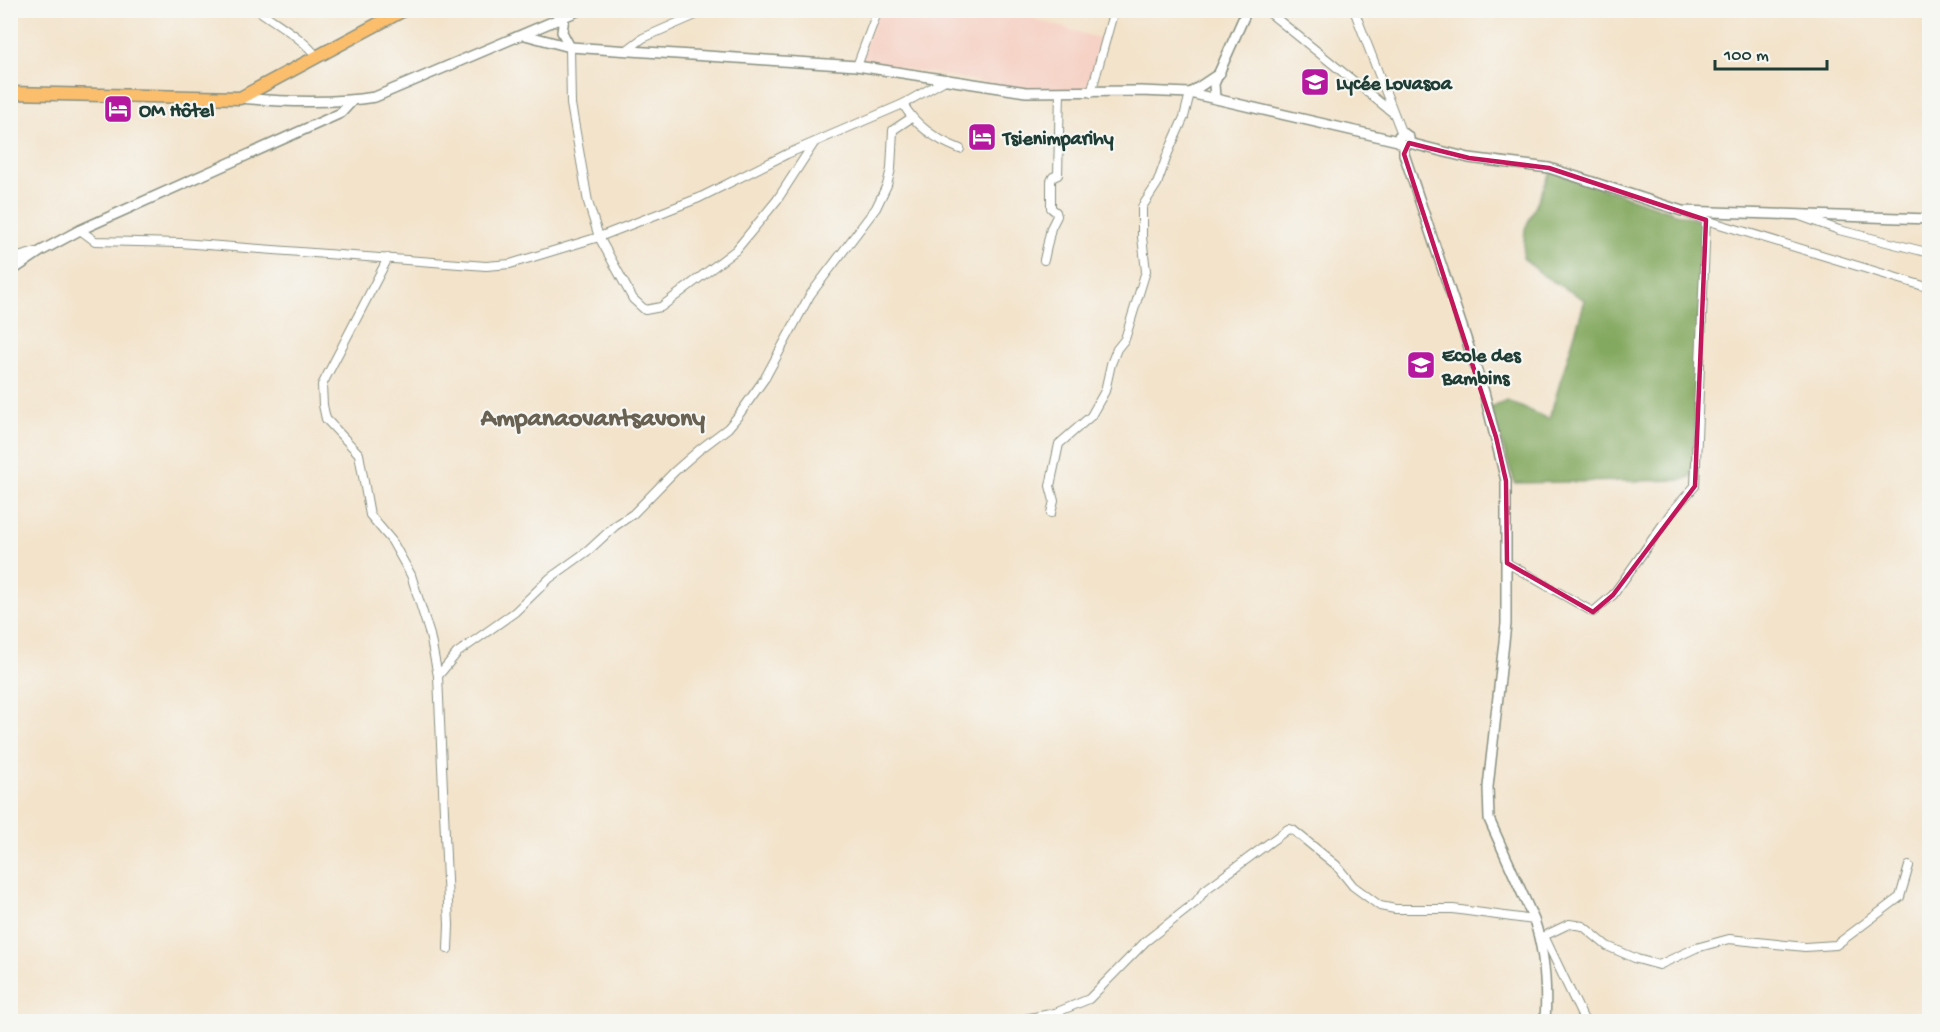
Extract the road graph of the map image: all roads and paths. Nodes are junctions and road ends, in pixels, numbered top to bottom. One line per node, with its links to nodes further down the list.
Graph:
1 (258, 10): 14 (street)
2 (404, 10): 14 (main road)
3 (580, 10): 10 (street)
4 (707, 10): 13 (street)
5 (878, 10): 15 (street)
6 (1114, 10): 21 (street)
7 (1247, 10): 16 (street)
8 (1266, 10): 28 (street)
9 (1354, 10): 28 (street)
10 (564, 17): 11 (street); 12 (street)
11 (525, 34): 12 (street); 25 (street)
12 (570, 47): 13 (street); 38 (street)
13 (627, 50): 15 (street)
14 (317, 57): 18 (main road)
15 (857, 66): 17 (street)
16 (1221, 73): 22 (street); 24 (street)
17 (947, 78): 19 (street); 27 (street)
18 (268, 83): 23 (main road); 26 (street)
19 (1060, 92): 21 (street); 43 (street)
20 (10, 93): 23 (main road)
21 (1091, 93): 22 (street)
22 (1190, 93): 24 (street); 46 (street)
23 (240, 98): 26 (street)
24 (1215, 98): 30 (street)
25 (353, 100): 26 (street); 37 (street)
26 (274, 101)
27 (903, 104): 29 (street); 31 (street)
28 (1393, 113): 30 (street)
29 (911, 118): 32 (street); 48 (street)
30 (1403, 141): 33 (street); 47 (street)
31 (814, 143): 38 (street); 38 (street)
32 (960, 149)
33 (1682, 211): 34 (street); 36 (street)
34 (1796, 215): 35 (street); 40 (street)
35 (1929, 219)
36 (1706, 220): 45 (street); 47 (street)
37 (80, 230): 39 (street); 41 (street)
38 (599, 237): 41 (street)
39 (41, 250): 42 (street); 44 (street)
40 (1929, 253)
41 (388, 258): 48 (street)
42 (10, 259)
43 (1044, 260)
44 (10, 272)
45 (1929, 288)
46 (1052, 513)
47 (1506, 563): 50 (street)
48 (438, 676): 52 (street)
49 (1910, 866): 51 (street)
50 (1534, 921): 51 (street); 53 (street)
51 (1542, 937): 54 (street); 55 (street)
52 (448, 949)
53 (1009, 1022)
54 (1545, 1022)
55 (1585, 1022)

